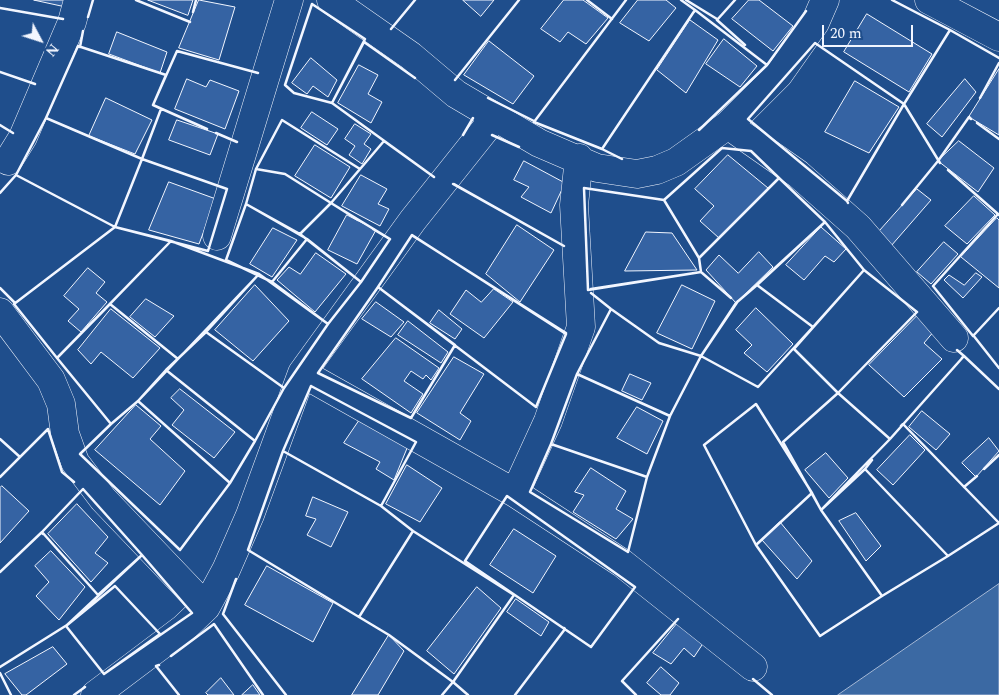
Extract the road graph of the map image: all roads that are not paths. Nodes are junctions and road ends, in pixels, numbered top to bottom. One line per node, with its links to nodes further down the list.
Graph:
1 (78, 0): 10 (street)
2 (289, 0): 11 (street)
3 (331, 0): 7 (street)
4 (825, 0): 8 (street)
5 (929, 0): 6 (street)
6 (999, 37)
7 (494, 117): 9 (street); 14 (street)
8 (728, 125): 9 (street); 13 (street)
9 (579, 158): 15 (street)
10 (8, 161)
11 (217, 236)
12 (4, 325): 16 (street)
13 (954, 338)
14 (302, 372): 15 (street); 16 (street)
15 (515, 493): 17 (street)
16 (206, 607): 18 (street)
17 (752, 667)
18 (95, 695)

